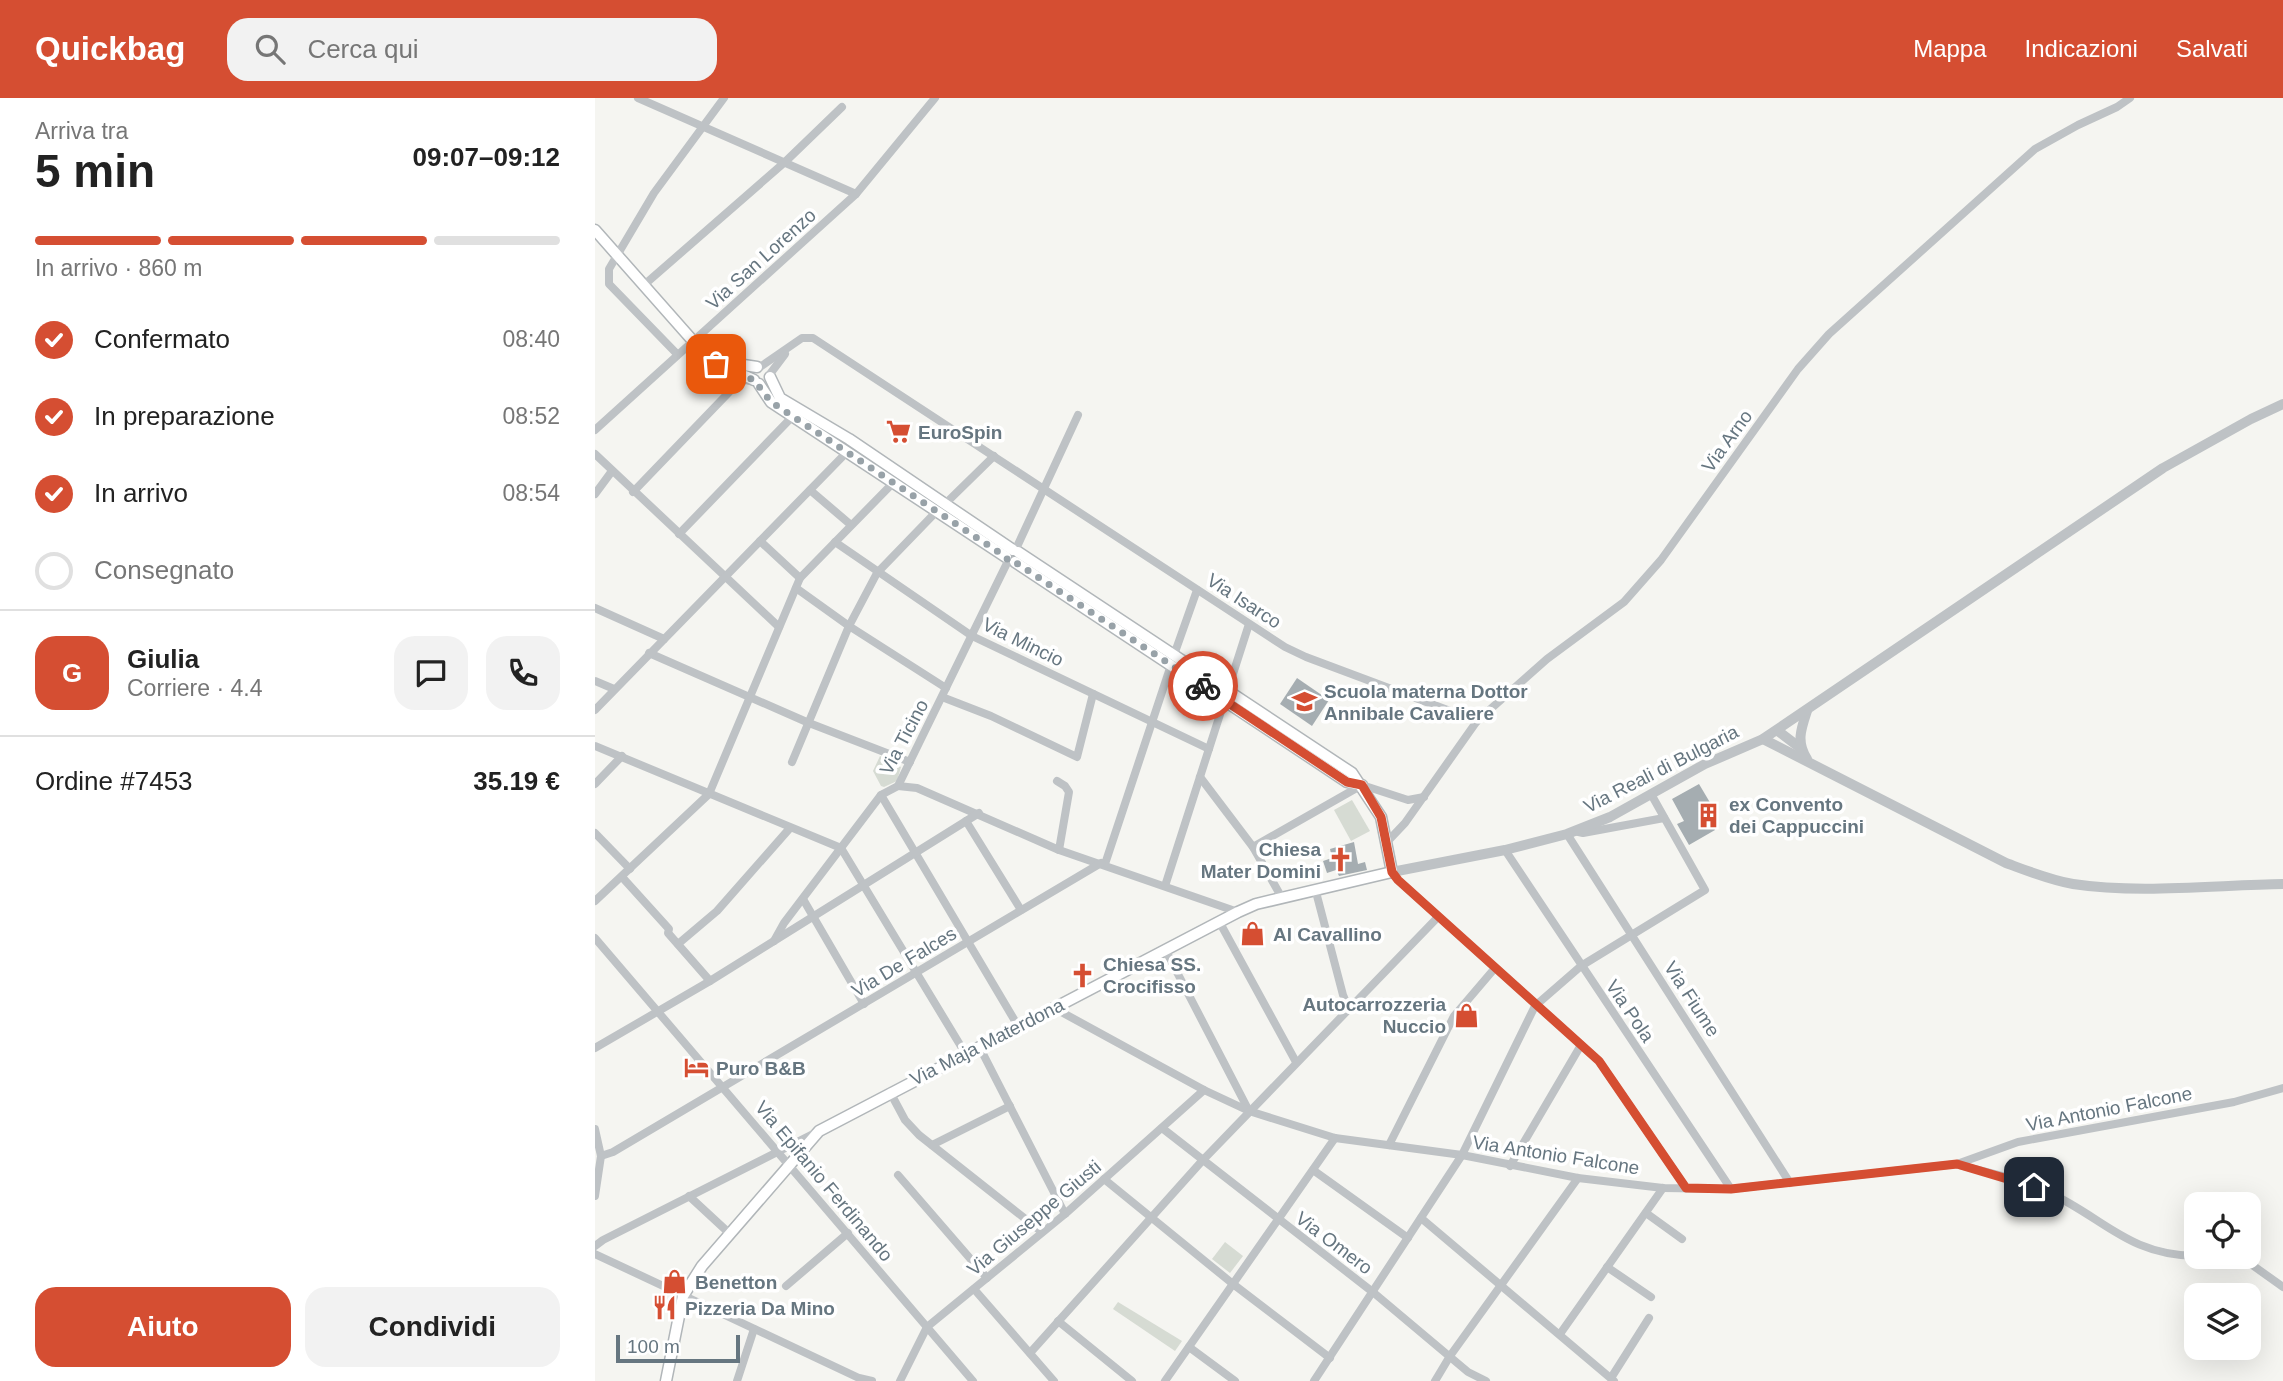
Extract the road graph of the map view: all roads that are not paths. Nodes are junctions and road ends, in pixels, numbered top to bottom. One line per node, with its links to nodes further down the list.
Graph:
1 (638, 98): 6 (street)
2 (935, 98): 8 (street, Via San Lorenzo)
3 (2130, 98): 59 (street, Via Arno)
4 (722, 99): 6 (street)
5 (842, 107): 7 (street)
6 (703, 128): 7 (street); 10 (street)
7 (785, 162): 8 (street); 11 (street)
8 (856, 194): 12 (street, Via San Lorenzo)
9 (595, 230): 10 (main road)
10 (619, 257): 11 (main road); 14 (street)
11 (644, 285): 12 (main road)
12 (692, 341): 14 (street, Via San Lorenzo); 15 (main road); 17 (main road)
13 (795, 343): 15 (street); 16 (street); 24 (street, Via Isarco)
14 (677, 354): 21 (street, Via San Lorenzo)
15 (759, 367): 16 (main road); 17 (main road)
16 (770, 376): 17 (main road); 31 (main road)
17 (756, 382): 20 (main road); 29 (street)
18 (2283, 404): 58 (street, Via Reali di Bulgaria)
19 (1077, 415): 27 (street, Via Ticino)
20 (793, 416): 22 (main road); 33 (street)
21 (595, 430)
22 (847, 452): 26 (main road); 28 (street)
23 (595, 454): 25 (street)
24 (994, 456): 27 (street, Via Isarco); 31 (street)
25 (612, 471): 29 (street); 30 (street)
26 (893, 482): 31 (main road); 32 (street)
27 (1044, 488): 36 (street, Via Ticino); 41 (street, Via Isarco)
28 (810, 490): 32 (street); 34 (street)
29 (633, 492): 33 (street)
30 (595, 494)
31 (941, 508): 36 (main road); 37 (street)
32 (852, 525): 35 (street)
33 (679, 534): 38 (street)
34 (760, 541): 38 (street); 39 (street)
35 (835, 542): 37 (street, Via Mincio); 39 (street)
36 (1012, 556): 46 (street, Via Ticino); 49 (main road)
37 (877, 573): 44 (street); 46 (street, Via Mincio)
38 (725, 578): 45 (street); 47 (street)
39 (800, 578): 40 (street)
40 (796, 588): 44 (street); 45 (street)
41 (1197, 590): 43 (street, Via Isarco); 49 (street)
42 (595, 608): 47 (street)
43 (1249, 624): 54 (street); 59 (street, Via Isarco)
44 (849, 626): 51 (street); 61 (street)
45 (779, 627): 55 (street)
46 (972, 636): 51 (street, Via Ticino); 53 (street, Via Mincio)
47 (664, 639): 48 (street)
48 (649, 653): 52 (street); 55 (street)
49 (1173, 660): 54 (main road); 60 (street)
50 (595, 681): 52 (street)
51 (946, 688): 56 (street, Via Ticino)
52 (614, 689): 57 (street)
53 (1093, 694): 56 (street); 60 (street, Via Mincio)
54 (1226, 696): 66 (street); 74 (main road)
55 (749, 697): 61 (street); 76 (street)
56 (942, 697): 70 (street, Via Ticino)
57 (595, 710)
58 (1807, 711): 62 (street, Via Reali di Bulgaria); 65 (street)
59 (1477, 721): 79 (street, Via Arno)
60 (1153, 722): 66 (street, Via Mincio); 92 (street)
61 (809, 723): 69 (street); 70 (street)
62 (1778, 731): 63 (street, Via Reali di Bulgaria); 65 (street)
63 (1763, 739): 68 (street); 77 (street, Via Reali di Bulgaria)
64 (595, 746): 67 (street)
65 (1799, 747): 68 (street)
66 (1209, 749): 71 (street)
67 (622, 756): 73 (street); 76 (street)
68 (1807, 759): 96 (street)
69 (792, 762)
70 (910, 762): 75 (street, Via Ticino)
71 (1200, 777): 87 (street); 98 (street)
72 (1056, 781): 89 (street)
73 (595, 784)
74 (1362, 785): 79 (street); 86 (main road); 87 (street)
75 (898, 786): 78 (street, Via Ticino); 80 (street)
76 (709, 794): 83 (street); 93 (street)
77 (1651, 794): 81 (street); 84 (street, Via Reali di Bulgaria)
78 (881, 795): 88 (street, Via Ticino); 91 (street)
79 (1424, 797): 86 (street, Via Arno)
80 (979, 813): 82 (street); 89 (street)
81 (1664, 818): 84 (street, Via Reali di Bulgaria); 108 (street)
82 (967, 821): 91 (street); 103 (street)
83 (790, 828): 88 (street); 112 (street)
84 (1571, 832): 90 (street, Via Reali di Bulgaria); 108 (street, Via Fiume)
85 (595, 833): 93 (street)
86 (1387, 842): 94 (main road)
87 (1253, 847): 100 (street)
88 (841, 848): 97 (street); 101 (street, Via Ticino)
89 (1059, 850): 92 (street)
90 (1505, 850): 94 (street, Via Reali di Bulgaria); 114 (street, Via Pola)
91 (916, 854): 97 (street); 111 (street)
92 (1103, 863): 98 (street); 103 (street, Via De Falces)
93 (630, 869): 95 (street)
94 (1392, 872): 99 (main road, Via Maja Materdona); 106 (street)
95 (622, 877): 102 (street); 112 (street)
96 (2283, 884)
97 (865, 885): 105 (street); 116 (street)
98 (1165, 886): 104 (street)
99 (1316, 892): 100 (main road, Via Maja Materdona); 121 (street)
100 (1282, 898): 104 (main road, Via Maja Materdona)
101 (803, 899): 105 (street); 110 (street, Via Ticino)
102 (595, 901)
103 (1021, 910): 111 (street, Via De Falces)
104 (1238, 912): 107 (main road, Via Maja Materdona)
105 (813, 917): 110 (street); 118 (street)
106 (1438, 917): 115 (street); 121 (street)
107 (1220, 923): 113 (main road, Via Maja Materdona); 128 (street)
108 (1633, 936): 114 (street); 152 (street, Via Fiume)
109 (595, 938): 122 (street, Via Epifanio Ferdinando)
110 (774, 941): 117 (street)
111 (967, 943): 116 (street, Via De Falces); 123 (street)
112 (678, 944): 117 (street)
113 (1165, 951): 120 (main road, Via Maja Materdona); 134 (street)
114 (1581, 965): 119 (street); 155 (street, Via Pola)
115 (1495, 968): 119 (street); 140 (street)
116 (917, 972): 118 (street, Via De Falces); 127 (street)
117 (710, 981): 122 (street)
118 (865, 1004): 129 (street, Via De Falces)
119 (1535, 1006): 124 (street); 142 (street)
120 (1054, 1008): 123 (main road, Via Maja Materdona); 131 (street, Via Antonio Falcone)
121 (1349, 1009): 128 (street)
122 (658, 1012): 126 (street); 129 (street, Via Epifanio Ferdinando)
123 (1018, 1026): 125 (main road, Via Maja Materdona)
124 (1581, 1045): 146 (street); 154 (street)
125 (979, 1046): 127 (main road, Via Maja Materdona); 133 (street)
126 (595, 1048)
127 (965, 1053): 132 (main road, Via Maja Materdona)
128 (1296, 1062): 134 (street)
129 (724, 1087): 141 (street, Via Epifanio Ferdinando); 143 (street, Via De Falces)
130 (2283, 1088): 145 (street, Via Antonio Falcone)
131 (1204, 1090): 134 (street, Via Antonio Falcone); 135 (street, Via Giuseppe Giusti)
132 (890, 1093): 137 (main road, Via Maja Materdona); 139 (street)
133 (1010, 1105): 139 (street); 159 (street)
134 (1248, 1111): 138 (street, Via Antonio Falcone); 144 (street)
135 (1162, 1128): 144 (street, Via Omero); 151 (street, Via Giuseppe Giusti)
136 (595, 1129): 143 (street)
137 (819, 1131): 141 (street, Via Maja Materdona); 147 (main road, Via Maja Materdona)
138 (1335, 1138): 140 (street, Via Antonio Falcone); 148 (street)
139 (932, 1145): 163 (street)
140 (1389, 1146): 142 (street, Via Antonio Falcone)
141 (778, 1153): 147 (street, Via Epifanio Ferdinando); 157 (street, Via Maja Materdona)
142 (1462, 1155): 146 (street, Via Antonio Falcone); 161 (street)
143 (601, 1159): 156 (street)
144 (1202, 1161): 160 (street); 162 (street, Via Omero)
145 (1957, 1164): 152 (street, Via Antonio Falcone); 170 (street)
146 (1510, 1166): 150 (street, Via Antonio Falcone)
147 (790, 1167): 164 (main road, Via Maja Materdona); 165 (street, Via Epifanio Ferdinando)
148 (1313, 1170): 162 (street); 166 (street)
149 (898, 1175): 173 (street)
150 (1578, 1178): 153 (street, Via Antonio Falcone); 175 (street)
151 (1104, 1179): 159 (street, Via Giuseppe Giusti); 160 (street)
152 (1790, 1183): 155 (street, Via Antonio Falcone)
153 (1663, 1188): 154 (street, Via Antonio Falcone); 158 (street)
154 (1686, 1188): 155 (street, Via Antonio Falcone)
155 (1731, 1189)
156 (595, 1196)
157 (689, 1196): 164 (street); 168 (street, Via Maja Materdona)
158 (1646, 1213): 167 (street); 171 (street)
159 (1065, 1214): 163 (street, Via Giuseppe Giusti)
160 (1151, 1217): 174 (street); 183 (street)
161 (1421, 1218): 166 (street); 175 (street)
162 (1279, 1220): 174 (street); 179 (street, Via Omero)
163 (1042, 1232): 173 (street, Via Giuseppe Giusti)
164 (729, 1233): 180 (main road, Via Maja Materdona)
165 (848, 1233): 176 (street); 184 (street, Via Epifanio Ferdinando)
166 (1408, 1238): 179 (street)
167 (1682, 1239)
168 (595, 1246)
169 (595, 1254): 180 (street)
170 (2184, 1255)
171 (1607, 1267): 181 (street); 186 (street)
172 (2258, 1269): 177 (street)
173 (987, 1278): 178 (street, Via Giuseppe Giusti)
174 (1233, 1284): 187 (street); 190 (street)
175 (1502, 1285): 186 (street); 189 (street)
176 (786, 1286)
177 (2283, 1287)
178 (974, 1289): 184 (street, Via Giuseppe Giusti); 188 (street)
179 (1374, 1293): 189 (street, Via Omero); 190 (street)
180 (683, 1296): 185 (street); 193 (main road)
181 (1651, 1297)
182 (1649, 1318): 191 (street)
183 (1058, 1321): 188 (street); 199 (street)
184 (927, 1327): 196 (street, Via Giuseppe Giusti); 197 (street, Via Epifanio Ferdinando)
185 (754, 1329): 192 (street); 194 (street)
186 (1560, 1334): 191 (street)
187 (1189, 1347): 200 (street); 201 (street)
188 (1030, 1353): 198 (street)
189 (1450, 1356): 203 (street); 204 (street, Via Omero)
190 (1331, 1358): 202 (street)
191 (1613, 1379)
192 (859, 1380): 195 (street)
193 (666, 1381)
194 (737, 1381)
195 (872, 1381)
196 (899, 1381)
197 (973, 1381)
198 (1054, 1381)
199 (1132, 1381)
200 (1165, 1381)
201 (1235, 1381)
202 (1314, 1381)
203 (1435, 1381)
204 (1486, 1381)

